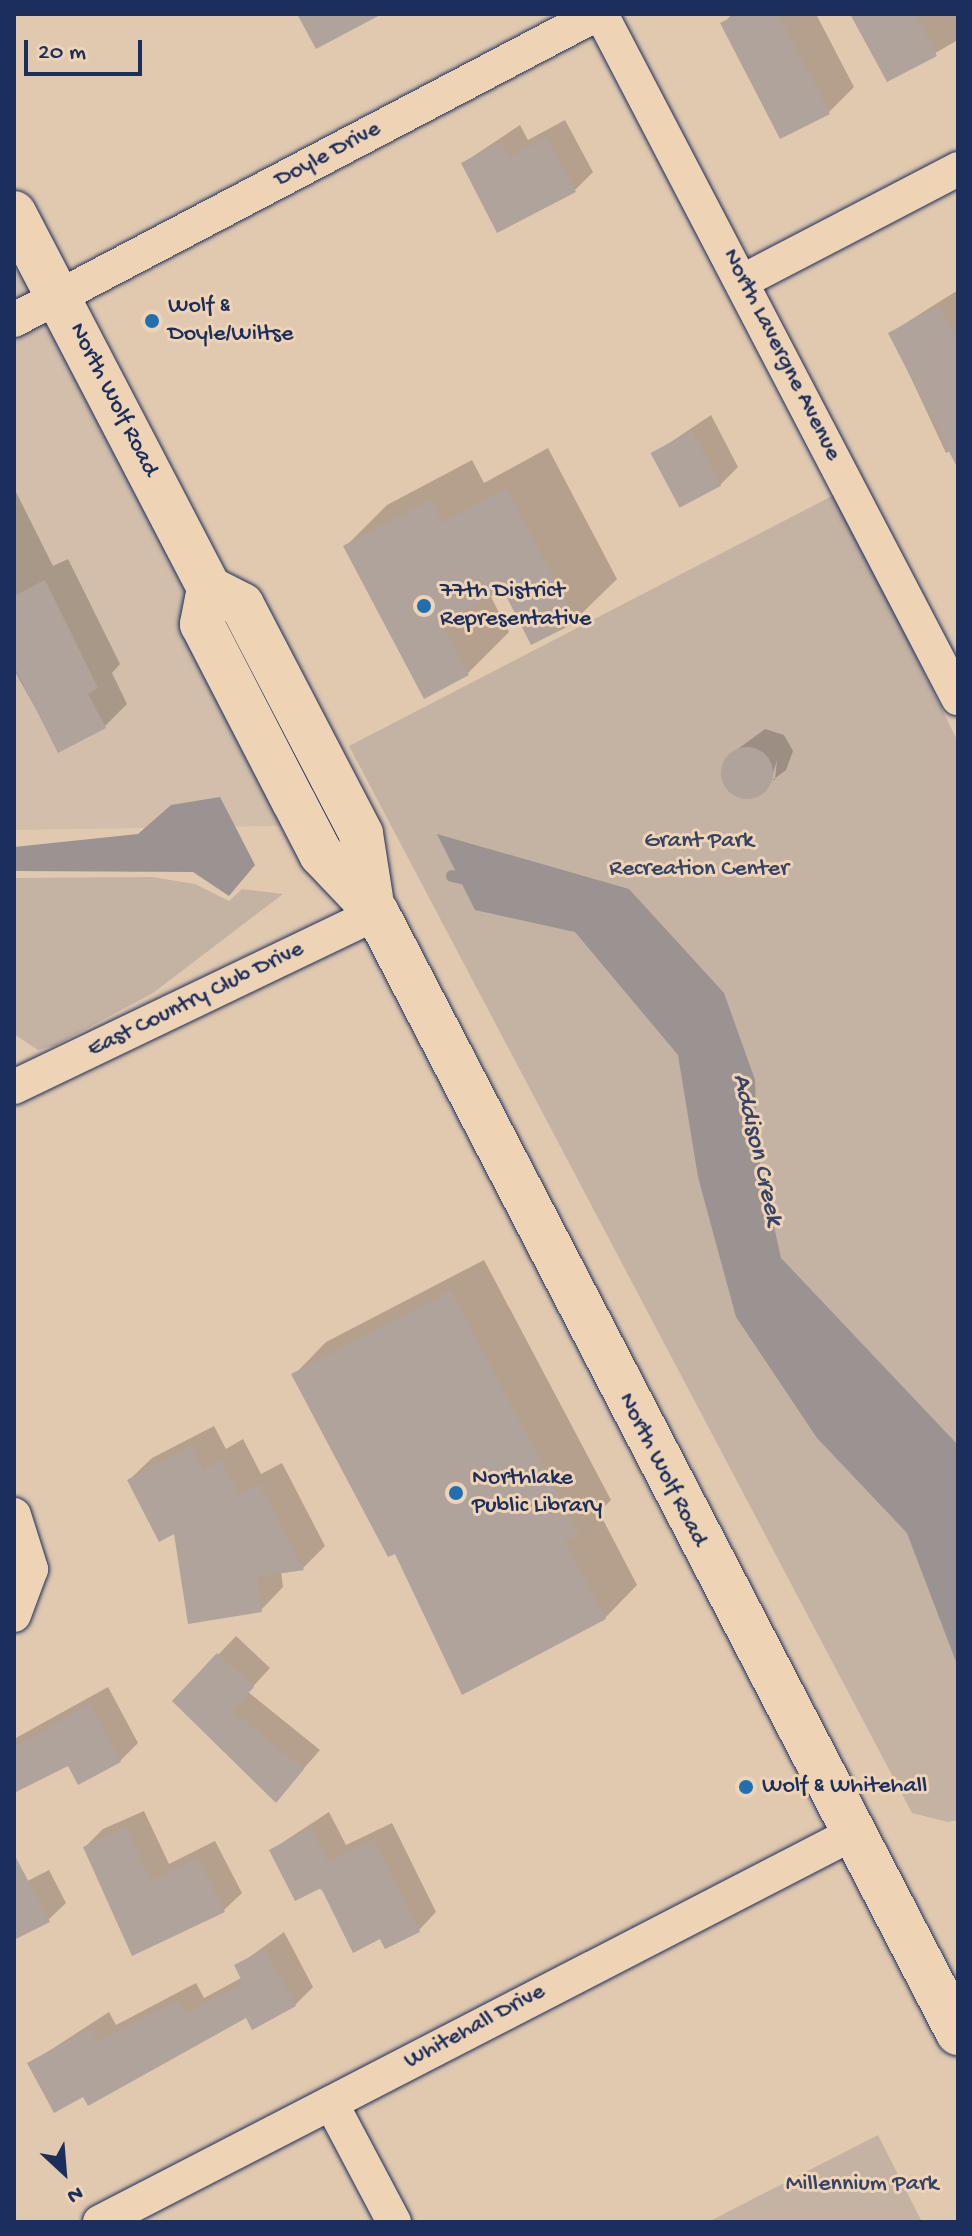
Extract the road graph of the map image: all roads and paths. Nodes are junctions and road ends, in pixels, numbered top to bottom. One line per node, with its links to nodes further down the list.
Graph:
1 (599, 14): 4 (street, North Lavergne Avenue); 5 (street, Doyle Drive)
2 (958, 169): 4 (street)
3 (14, 213): 5 (main road, North Wolf Road)
4 (743, 281): 7 (street, North Lavergne Avenue)
5 (59, 296): 6 (street, Doyle Drive); 8 (main road, North Wolf Road)
6 (14, 320)
7 (958, 698)
8 (375, 909): 9 (street, East Country Club Drive); 12 (main road, North Wolf Road)
9 (19, 1078)
10 (14, 1515): 11 (street)
11 (14, 1615)
12 (852, 1834): 13 (main road, North Wolf Road); 14 (street, Whitehall Drive)
13 (958, 2033)
14 (331, 2103): 15 (street, Whitehall Drive); 16 (street)
15 (100, 2222)
16 (394, 2222)

